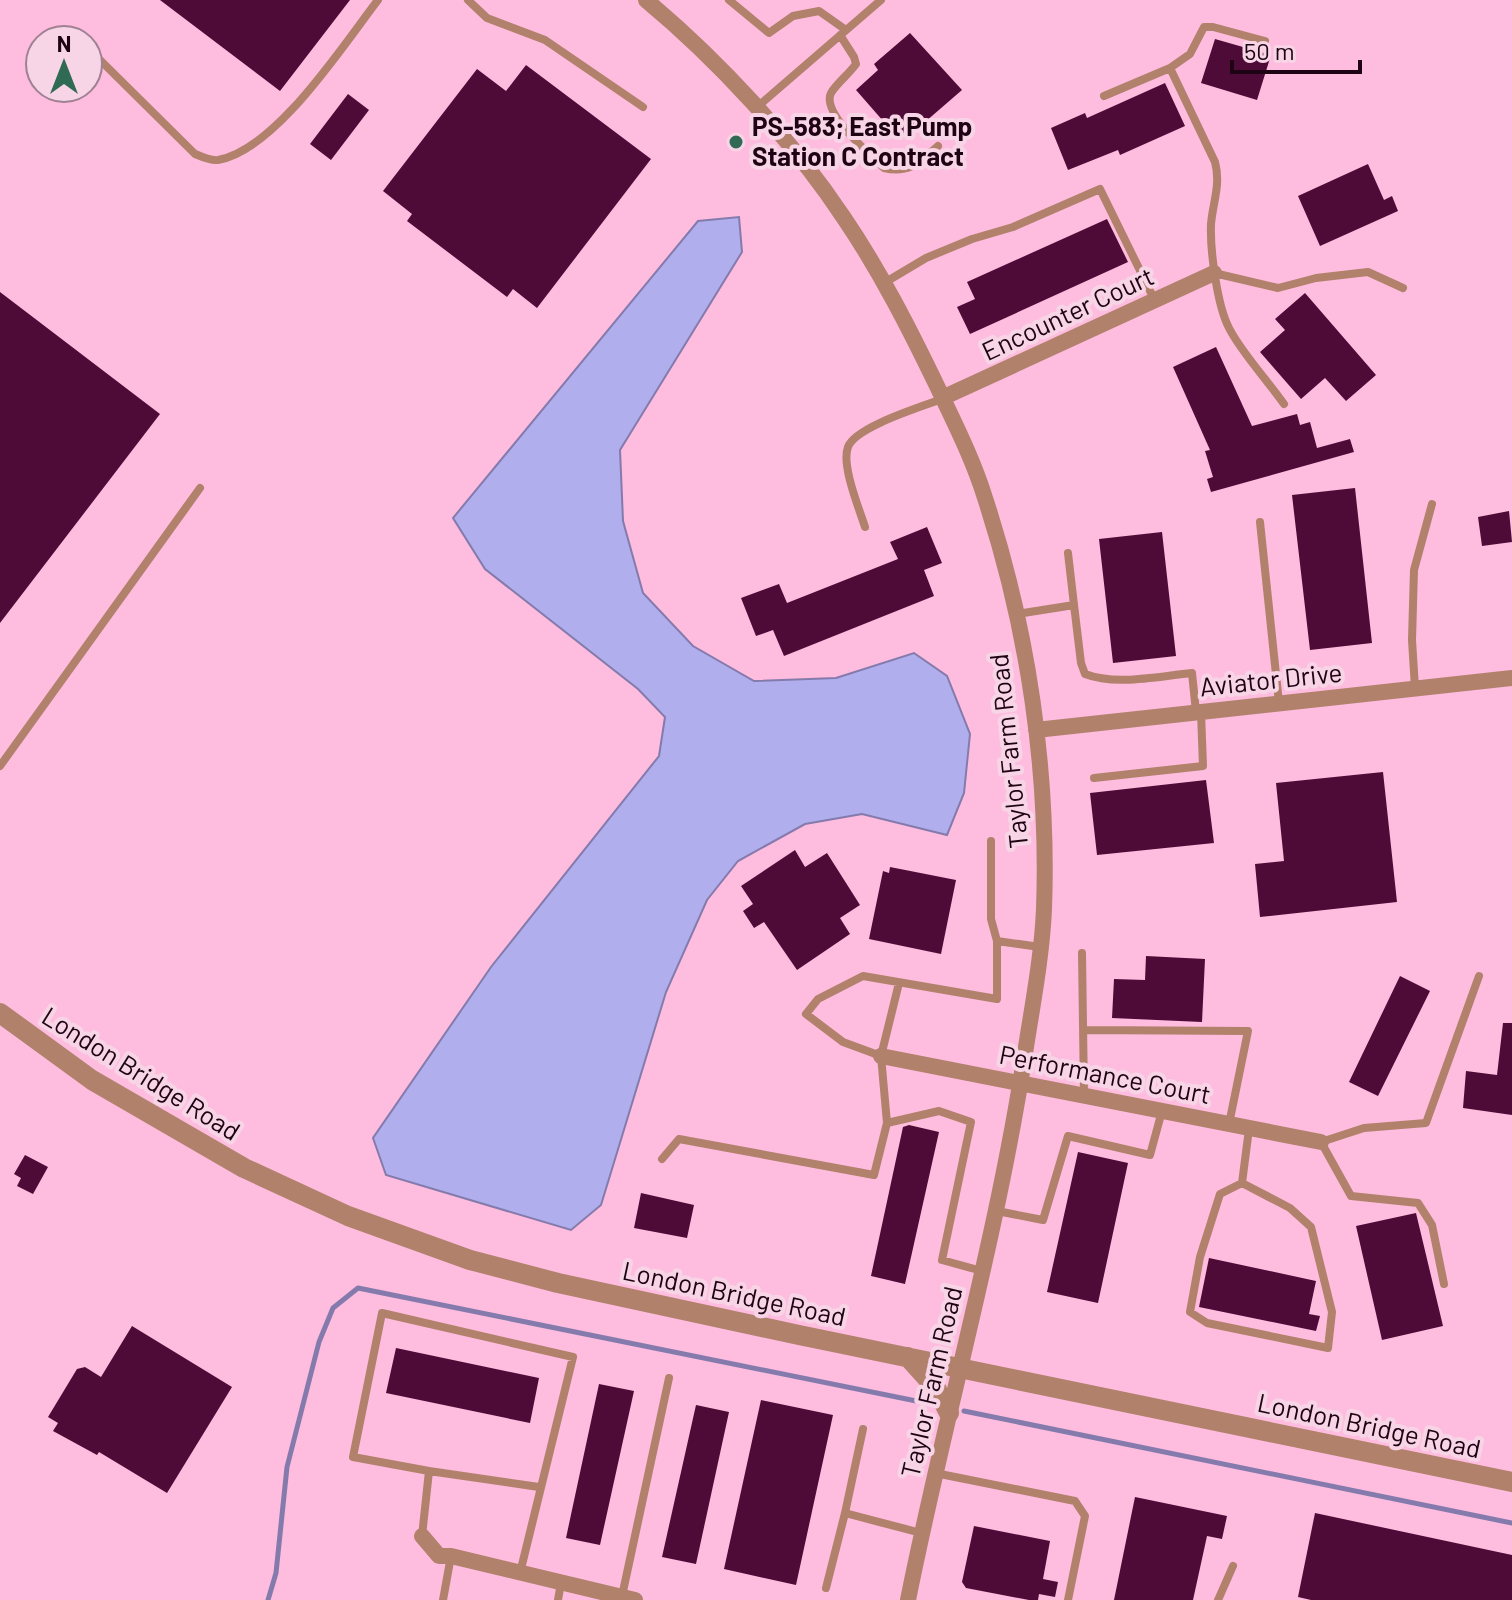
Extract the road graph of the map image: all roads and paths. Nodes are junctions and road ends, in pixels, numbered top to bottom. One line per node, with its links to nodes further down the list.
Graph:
1 (378, 0): 8 (lane)
2 (468, 0): 11 (lane)
3 (646, 0): 12 (street, Taylor Farm Road)
4 (729, 0): 6 (lane)
5 (881, 0): 6 (lane)
6 (843, 33): 12 (lane); 13 (lane)
7 (1265, 41): 9 (lane)
8 (104, 64)
9 (1170, 68): 10 (lane); 14 (lane)
10 (1104, 96)
11 (643, 107)
12 (756, 109): 15 (street, Taylor Farm Road)
13 (938, 146)
14 (1214, 273): 16 (lane); 17 (street, Encounter Court); 19 (lane)
15 (884, 283): 17 (lane); 18 (street, Taylor Farm Road)
16 (1403, 288)
17 (1155, 301): 18 (street, Encounter Court)
18 (942, 398): 23 (lane); 26 (street, Taylor Farm Road)
19 (1284, 404)
20 (200, 488): 32 (lane)
21 (1432, 504): 28 (lane)
22 (1260, 522): 29 (lane)
23 (865, 527)
24 (1068, 553): 25 (lane)
25 (1074, 605): 26 (lane); 30 (lane)
26 (1017, 614): 31 (street, Taylor Farm Road)
27 (1512, 678): 28 (street, Aviator Drive)
28 (1415, 688): 29 (street, Aviator Drive)
29 (1279, 703): 30 (street, Aviator Drive)
30 (1198, 712): 31 (street, Aviator Drive); 33 (lane)
31 (1036, 730): 36 (street, Taylor Farm Road)
32 (0, 766)
33 (1094, 778)
34 (991, 841): 35 (lane)
35 (997, 941): 36 (lane); 39 (lane)
36 (1040, 947): 43 (street, Taylor Farm Road)
37 (1082, 953): 41 (lane)
38 (1479, 976): 49 (lane)
39 (899, 983): 42 (lane); 42 (lane)
40 (0, 1013): 55 (street, London Bridge Road)
41 (1084, 1030): 44 (lane); 47 (lane)
42 (881, 1056): 43 (street, Performance Court); 46 (lane)
43 (1021, 1083): 44 (street, Performance Court); 52 (street, Taylor Farm Road)
44 (1084, 1096): 45 (street, Performance Court)
45 (1162, 1111): 47 (street, Performance Court); 52 (lane)
46 (887, 1123): 50 (lane); 53 (lane)
47 (1229, 1124): 48 (street, Performance Court)
48 (1249, 1128): 49 (street, Performance Court); 51 (lane)
49 (1321, 1142): 54 (lane)
50 (662, 1159)
51 (1242, 1183): 51 (lane)
52 (997, 1211): 53 (street, Taylor Farm Road)
53 (982, 1271): 56 (street, Taylor Farm Road)
54 (1444, 1284)
55 (908, 1357): 56 (street, London Bridge Road); 58 (street)
56 (960, 1367): 58 (street, Taylor Farm Road); 62 (street, London Bridge Road)
57 (669, 1378): 72 (lane)
58 (949, 1413): 61 (street, Taylor Farm Road)
59 (863, 1429): 64 (lane)
60 (429, 1471): 63 (lane); 63 (lane); 66 (lane)
61 (935, 1473): 65 (street, Taylor Farm Road); 75 (lane)
62 (1512, 1482)
63 (539, 1487): 69 (lane)
64 (845, 1513): 65 (lane); 70 (lane)
65 (921, 1533): 74 (street, Taylor Farm Road)
66 (422, 1536): 67 (street)
67 (451, 1556): 69 (street); 73 (lane)
68 (1233, 1566): 76 (lane)
69 (519, 1574): 71 (street)
70 (826, 1588)
71 (559, 1592): 72 (street)
72 (629, 1599)
73 (443, 1600)
74 (908, 1600)
75 (1068, 1600)
76 (1218, 1600)

